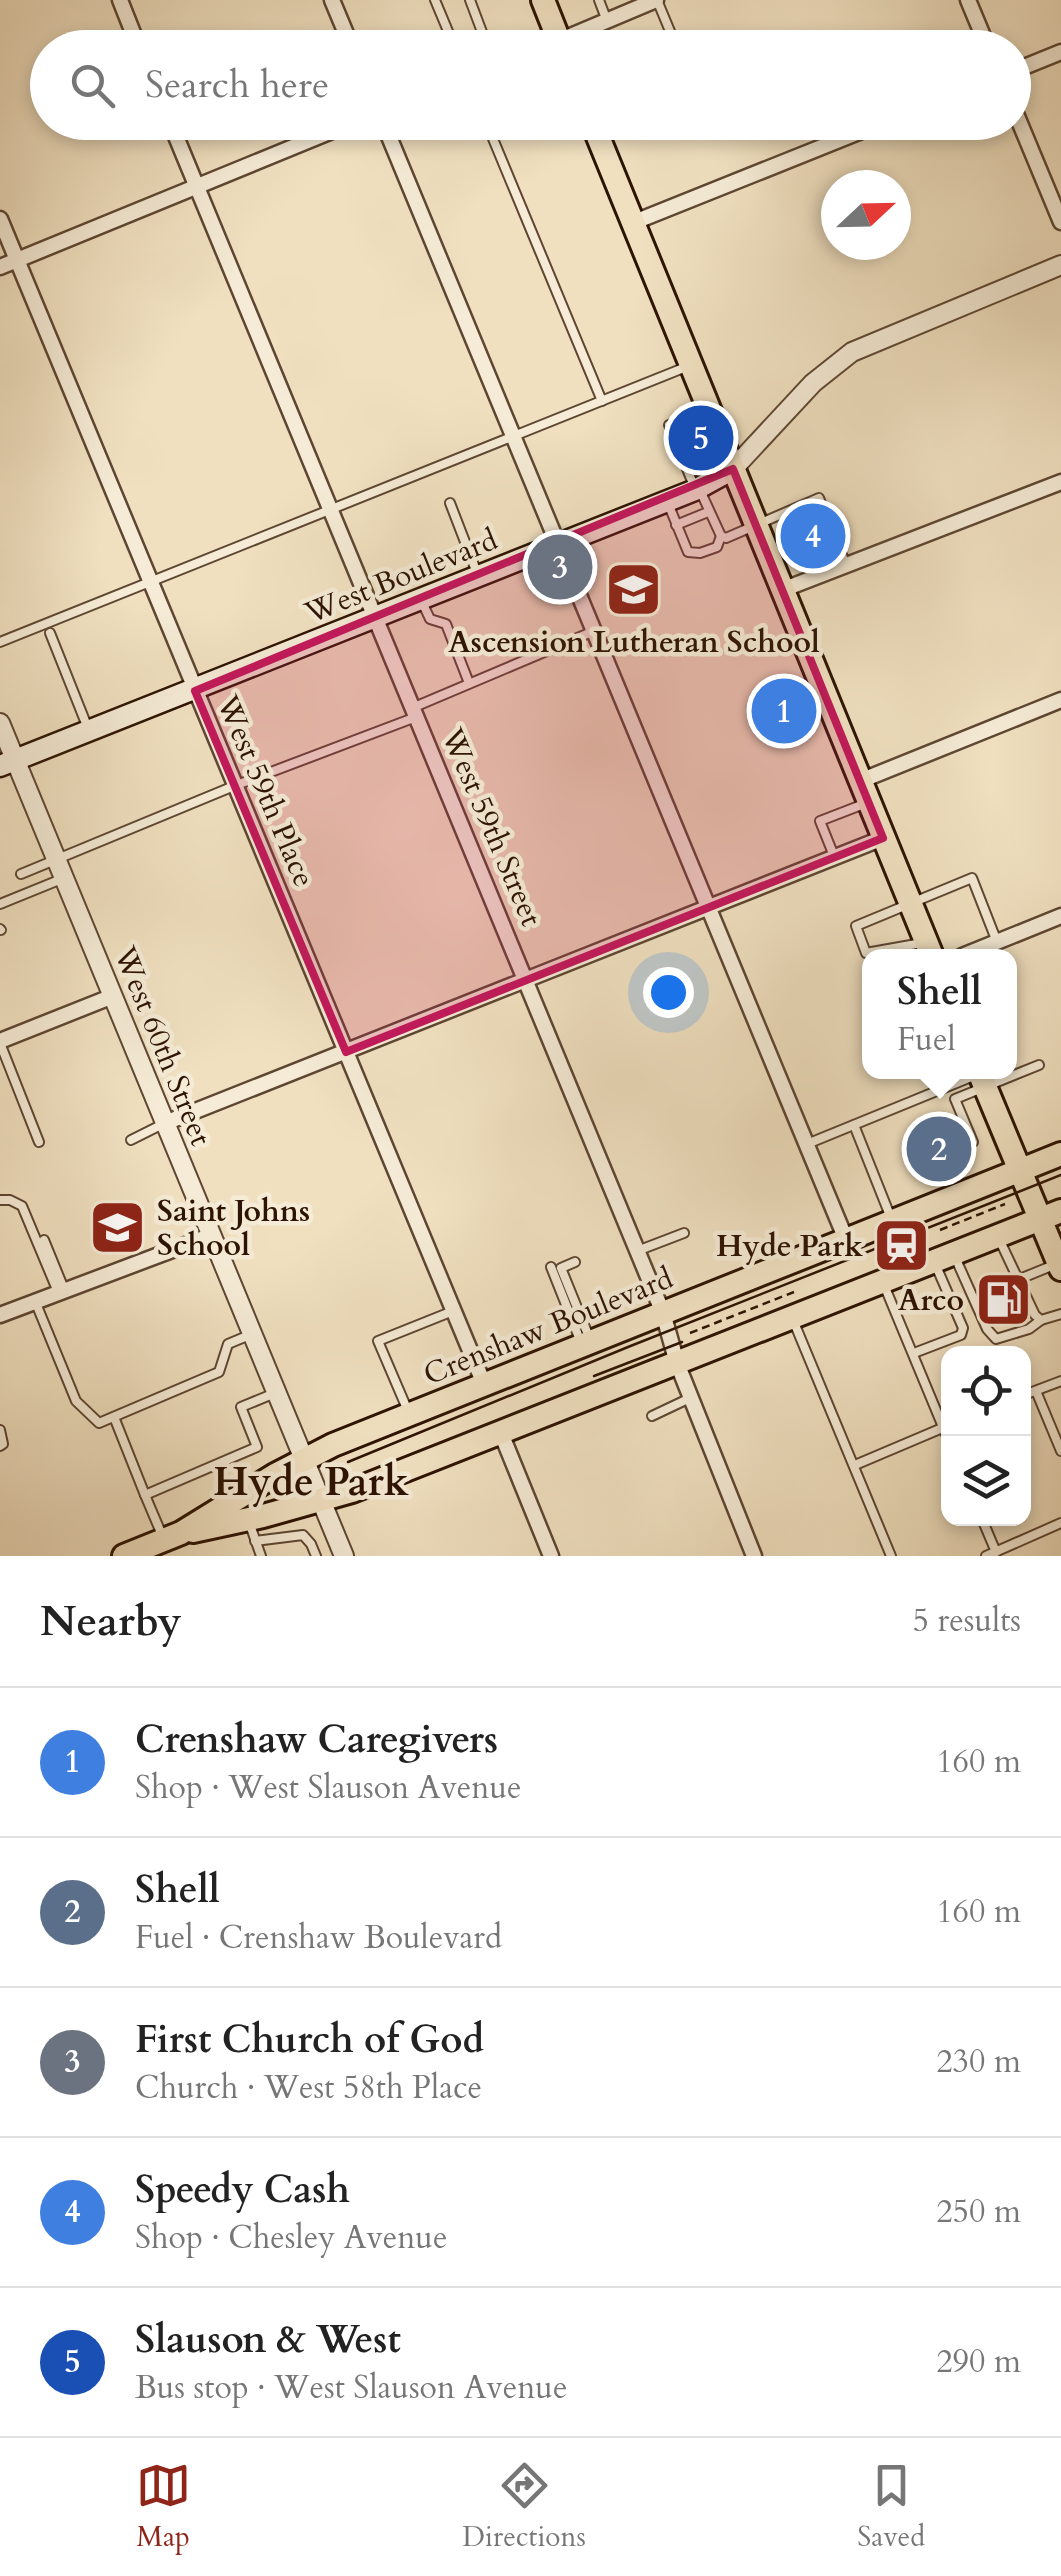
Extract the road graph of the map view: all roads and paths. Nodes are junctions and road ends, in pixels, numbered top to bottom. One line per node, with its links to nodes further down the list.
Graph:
1 (120, 0): 11 (street)
2 (332, 0): 12 (street)
3 (435, 0): 13 (lane)
4 (470, 0): 14 (lane)
5 (543, 0): 15 (main road)
6 (598, 0): 10 (lane)
7 (657, 0): 9 (street); 17 (lane)
8 (968, 0): 18 (street)
9 (638, 4): 10 (street)
10 (607, 21): 16 (street)
11 (132, 30)
12 (344, 30)
13 (448, 30)
14 (481, 30)
15 (551, 30)
16 (588, 30)
17 (670, 30)
18 (980, 30)
19 (1061, 52): 20 (street)
20 (1031, 64)
21 (177, 140): 28 (street, West 59th Street)
22 (310, 140): 28 (street)
23 (390, 140): 38 (street)
24 (494, 140): 36 (lane)
25 (599, 140): 31 (main road)
26 (839, 140): 31 (street)
27 (1027, 140): 30 (street)
28 (196, 186): 32 (street); 44 (street, West 59th Street)
29 (0, 219): 32 (street, West 59th Place)
30 (1061, 222)
31 (632, 223): 35 (main road)
32 (18, 261): 34 (street); 52 (street, West 59th Place)
33 (1061, 265): 39 (street, West Boulevard)
34 (0, 268)
35 (690, 365): 36 (lane); 37 (main road)
36 (602, 400): 38 (lane)
37 (708, 409): 39 (main road); 41 (lane)
38 (513, 436): 44 (lane); 49 (street)
39 (733, 469): 41 (main road, West Boulevard); 47 (main road)
40 (1061, 482): 50 (street)
41 (697, 489): 42 (main road, West Boulevard); 45 (lane)
42 (667, 502): 46 (lane); 49 (main road, West Boulevard)
43 (450, 503): 51 (lane)
44 (330, 510): 52 (lane); 55 (street, West 59th Street)
45 (710, 513): 46 (lane); 48 (lane)
46 (676, 524): 48 (lane)
47 (756, 526): 48 (lane); 50 (lane); 53 (main road)
48 (720, 539)
49 (558, 545): 51 (main road, West Boulevard); 56 (street)
50 (846, 565): 53 (street)
51 (479, 578): 54 (main road, West Boulevard)
52 (149, 580): 58 (lane); 60 (street, West 59th Place)
53 (782, 590): 67 (main road)
54 (421, 600): 55 (main road, West Boulevard); 59 (lane)
55 (375, 619): 60 (main road, West Boulevard); 62 (street, West 59th Street)
56 (594, 631): 59 (lane); 75 (street)
57 (50, 632): 64 (lane)
58 (0, 642)
59 (470, 683): 62 (lane)
60 (195, 691): 64 (main road, West Boulevard); 66 (street, West 59th Place)
61 (1061, 700): 67 (street)
62 (414, 713): 66 (lane); 81 (street, West 59th Street)
63 (0, 723): 65 (street, West 60th Street)
64 (89, 732): 65 (main road, West Boulevard)
65 (8, 763): 70 (street, West 60th Street)
66 (234, 786): 70 (lane); 84 (street, West 59th Place)
67 (864, 792): 68 (main road); 69 (lane)
68 (883, 838): 69 (street); 74 (main road)
69 (834, 856): 75 (street)
70 (56, 859): 71 (lane); 72 (street, West 60th Street)
71 (21, 874)
72 (64, 878): 73 (lane); 82 (street, West 60th Street)
73 (0, 904)
74 (910, 904): 77 (lane); 78 (lane); 79 (main road)
75 (707, 908): 81 (street); 96 (street)
76 (1061, 916): 77 (street)
77 (997, 942): 80 (street)
78 (864, 949)
79 (929, 949)
80 (980, 949)
81 (527, 980): 84 (street); 110 (street, West 59th Street)
82 (113, 996): 83 (street); 92 (street, West 60th Street)
83 (0, 1042): 95 (lane)
84 (346, 1052): 92 (street); 120 (street, West 59th Place)
85 (1039, 1065): 86 (lane)
86 (1017, 1070)
87 (939, 1079): 91 (lane)
88 (975, 1079): 91 (lane)
89 (980, 1079): 97 (lane)
90 (983, 1079): 99 (main road)
91 (942, 1088): 93 (lane)
92 (166, 1124): 94 (lane); 106 (street, West 60th Street)
93 (854, 1125): 96 (lane); 103 (lane)
94 (132, 1140)
95 (39, 1142)
96 (806, 1144): 109 (street)
97 (956, 1149)
98 (1061, 1154): 99 (main road, Crenshaw Boulevard)
99 (1020, 1170): 102 (main road); 103 (main road, Crenshaw Boulevard)
100 (0, 1200): 117 (lane)
101 (1005, 1204): 104 (path)
102 (1050, 1215): 107 (main road, Crenshaw Boulevard); 113 (main road)
103 (893, 1223): 109 (main road, Crenshaw Boulevard)
104 (940, 1230)
105 (684, 1232): 110 (lane)
106 (212, 1235): 117 (street); 127 (street, West 60th Street)
107 (998, 1236): 111 (main road, Crenshaw Boulevard); 115 (lane)
108 (44, 1240): 117 (lane)
109 (847, 1242): 121 (main road, Crenshaw Boulevard)
110 (637, 1251): 121 (street, West 59th Street)
111 (944, 1256): 116 (main road, Crenshaw Boulevard); 125 (lane); 129 (lane)
112 (575, 1262): 128 (lane)
113 (1060, 1266): 115 (lane)
114 (551, 1267): 128 (lane)
115 (1017, 1280): 125 (lane)
116 (882, 1281): 124 (main road, Crenshaw Boulevard); 129 (lane)
117 (61, 1290): 119 (street)
118 (794, 1292): 126 (path)
119 (35, 1301): 123 (street); 139 (lane)
120 (453, 1311): 132 (street, West 59th Place); 137 (lane)
121 (663, 1313): 128 (main road, Crenshaw Boulevard); 130 (street, West 59th Street)
122 (1061, 1314): 125 (lane)
123 (0, 1315)
124 (792, 1318): 130 (main road, Crenshaw Boulevard); 147 (lane)
125 (1041, 1320)
126 (688, 1327)
127 (253, 1334): 134 (street, West 60th Street); 139 (lane)
128 (586, 1342): 132 (main road, Crenshaw Boulevard)
129 (914, 1354): 138 (lane)
130 (676, 1362): 136 (street, West 59th Street); 143 (main road, Crenshaw Boulevard)
131 (1061, 1381): 133 (lane)
132 (484, 1384): 137 (main road, Crenshaw Boulevard)
133 (1036, 1391): 135 (lane); 145 (lane)
134 (276, 1392): 146 (street, West 60th Street); 150 (lane)
135 (1031, 1393)
136 (690, 1398): 140 (lane); 162 (street, West 59th Street)
137 (409, 1414): 146 (main road, Crenshaw Boulevard)
138 (941, 1415)
139 (114, 1416): 150 (lane)
140 (652, 1416)
141 (941, 1428): 147 (lane)
142 (0, 1430): 144 (lane)
143 (501, 1434): 148 (street); 151 (main road, Crenshaw Boulevard)
144 (0, 1446)
145 (1061, 1451)
146 (304, 1459): 151 (street, West 60th Street); 155 (main road, Crenshaw Boulevard)
147 (855, 1465): 163 (lane)
148 (518, 1477): 149 (lane); 161 (street)
149 (503, 1483)
150 (145, 1495): 155 (lane)
151 (321, 1501): 154 (main road, Crenshaw Boulevard); 160 (street, West 60th Street)
152 (1061, 1523): 156 (lane)
153 (984, 1526): 156 (lane)
154 (252, 1530): 155 (main road, Crenshaw Boulevard); 158 (lane); 159 (lane)
155 (172, 1536): 157 (main road, Crenshaw Boulevard)
156 (991, 1554)
157 (124, 1556)
158 (260, 1556)
159 (316, 1556)
160 (344, 1556)
161 (551, 1556)
162 (754, 1556)
163 (891, 1556)

